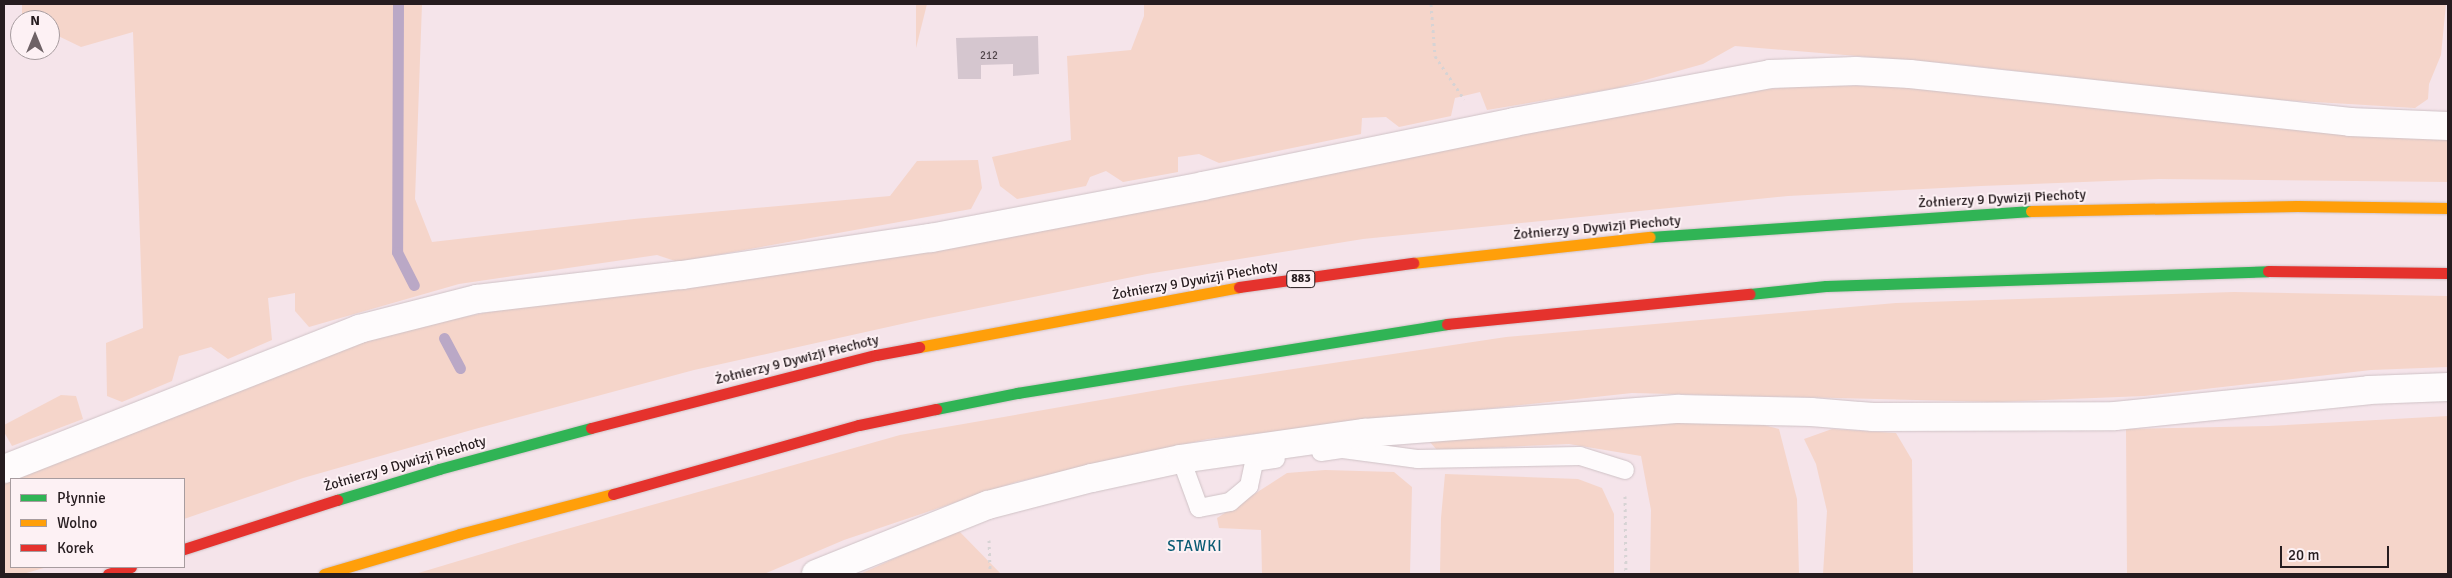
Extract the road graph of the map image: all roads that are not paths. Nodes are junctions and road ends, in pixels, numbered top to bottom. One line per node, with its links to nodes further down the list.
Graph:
1 (2448, 126): 6 (street)
2 (2448, 208): 8 (highway, Żołnierzy 9 Dywizji Piechoty / 883)
3 (2448, 273): 11 (highway)
4 (2448, 387): 5 (street)
5 (1182, 459): 7 (lane); 12 (street)
6 (4, 469)
7 (1625, 470)
8 (185, 549)
9 (128, 568): 10 (highway)
10 (108, 574)
11 (324, 574)
12 (816, 574)

